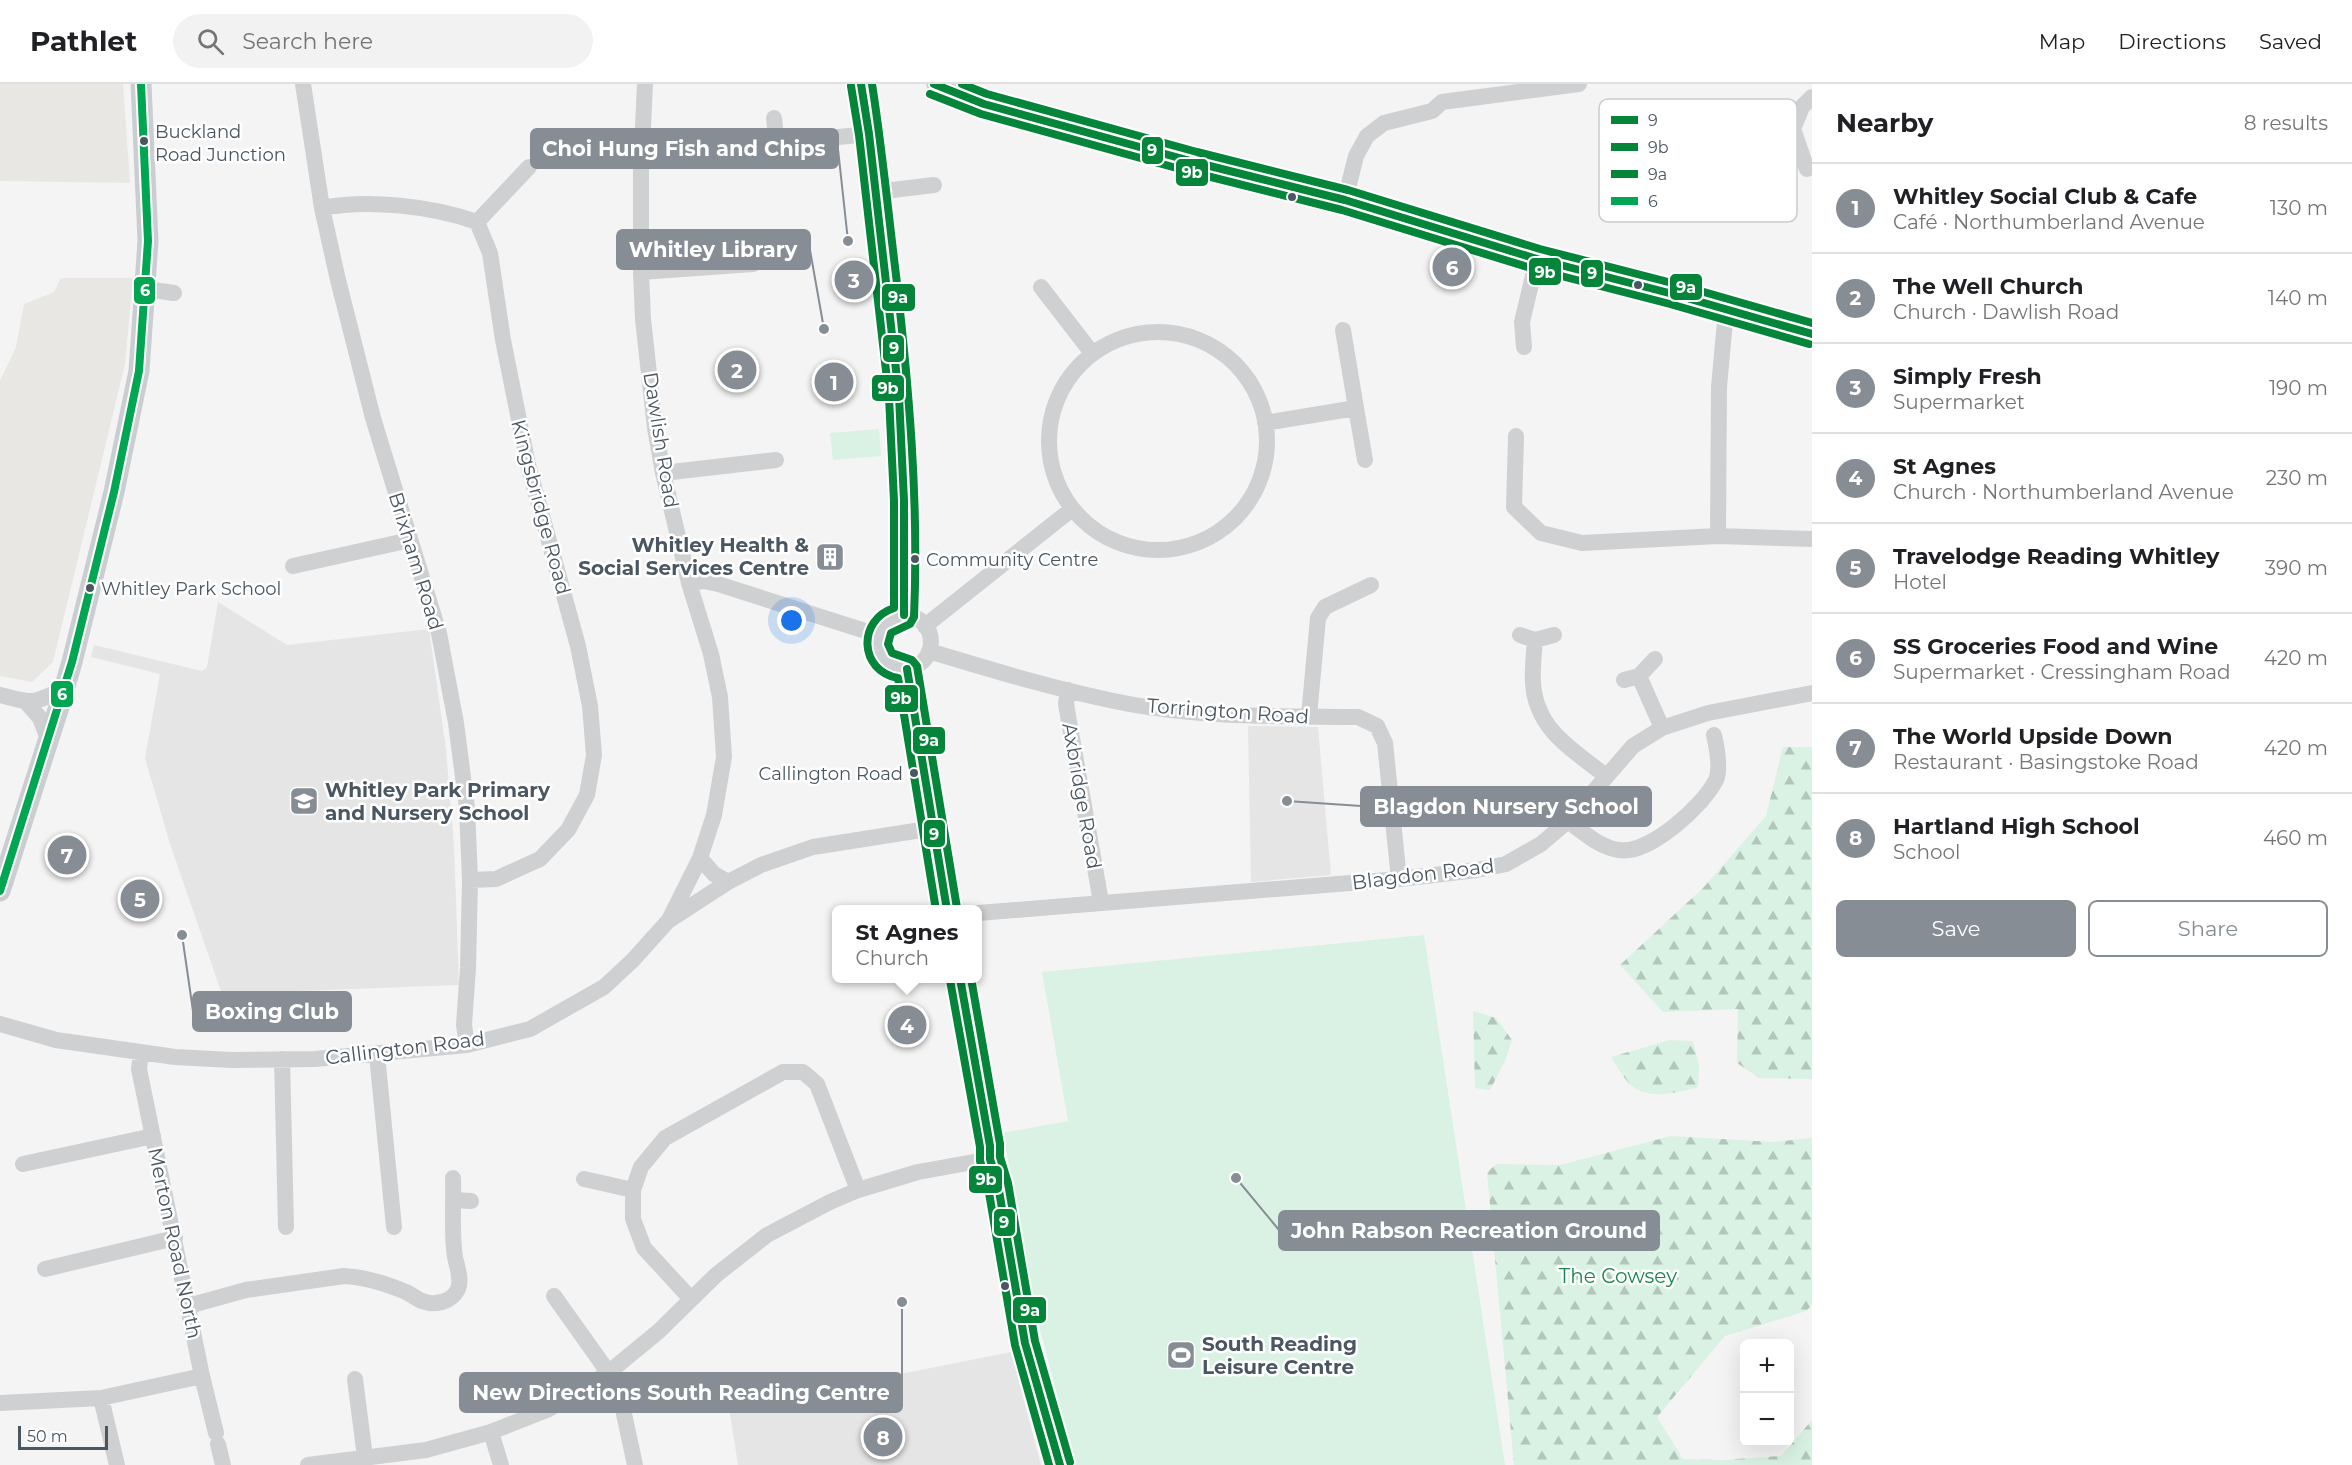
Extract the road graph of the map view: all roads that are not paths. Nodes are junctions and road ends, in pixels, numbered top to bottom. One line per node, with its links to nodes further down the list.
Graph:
1 (141, 84): 28 (main road)
2 (303, 84): 22 (street, Brixham Road)
3 (645, 84): 26 (street, Dawlish Road)
4 (861, 84): 13 (street)
5 (934, 84): 21 (street)
6 (1443, 84): 10 (street)
7 (1573, 84): 8 (street); 10 (street)
8 (1579, 84)
9 (1812, 97): 12 (street)
10 (1442, 102): 21 (street)
11 (774, 118): 14 (street)
12 (1797, 119)
13 (869, 134): 14 (street); 20 (street)
14 (819, 140): 16 (street)
15 (1797, 140): 18 (street)
16 (819, 157)
17 (529, 167): 23 (street)
18 (1807, 169)
19 (934, 185): 20 (street)
20 (876, 192): 48 (street)
21 (1345, 200): 24 (street)
22 (322, 208): 23 (street); 44 (street, Brixham Road)
23 (477, 222): 69 (street, Kingsbridge Road)
24 (1537, 259): 30 (street); 33 (street)
25 (753, 264): 26 (street)
26 (641, 272): 40 (street, Dawlish Road)
27 (1041, 287): 34 (street)
28 (146, 289): 29 (street); 55 (main road)
29 (174, 293)
30 (1726, 310): 32 (street); 42 (street)
31 (1343, 330): 35 (street)
32 (1812, 334)
33 (1524, 348)
34 (1092, 353): 36 (street); 41 (street)
35 (1356, 408): 36 (street); 39 (street)
36 (1265, 423): 41 (street)
37 (1516, 436): 42 (street)
38 (776, 460): 40 (street)
39 (1365, 460)
40 (663, 473): 46 (street, Dawlish Road)
41 (1072, 509): 49 (street)
42 (1719, 536): 43 (street)
43 (1812, 538)
44 (410, 540): 45 (street); 69 (street, Brixham Road)
45 (293, 566)
46 (689, 583): 50 (street); 67 (street, Dawlish Road)
47 (1371, 585): 60 (street)
48 (904, 615): 49 (street); 50 (street)
49 (925, 626): 52 (street)
50 (878, 635): 54 (street)
51 (1554, 635): 64 (street)
52 (929, 651): 54 (street); 56 (street, Torrington Road)
53 (1655, 659): 61 (street)
54 (907, 669): 66 (street)
55 (64, 689): 59 (street); 63 (main road)
56 (1068, 690): 60 (street, Torrington Road); 72 (street, Axbridge Road)
57 (1812, 693): 61 (street, Blagdon Road)
58 (0, 695): 59 (street)
59 (27, 703): 63 (street)
60 (1309, 716): 68 (street, Torrington Road)
61 (1662, 728): 64 (street, Blagdon Road)
62 (1714, 735): 65 (street)
63 (49, 741): 71 (main road)
64 (1606, 776): 65 (street, Blagdon Road)
65 (1568, 820): 68 (street, Blagdon Road)
66 (934, 828): 70 (street, Callington Road); 73 (street)
67 (700, 858): 70 (street); 75 (street, Dawlish Road)
68 (1399, 879): 72 (street, Blagdon Road)
69 (470, 880): 78 (street, Brixham Road)
70 (728, 882): 75 (street, Callington Road)
71 (0, 891)
72 (1101, 902): 74 (street, Blagdon Road)
73 (946, 905)
74 (982, 913)
75 (668, 921): 78 (street, Callington Road)
76 (961, 983): 83 (street)
77 (0, 1024): 79 (street, Callington Road)
78 (467, 1045): 80 (street, Callington Road)
79 (141, 1053): 81 (street, Callington Road); 82 (street, Merton Road North)
80 (377, 1055): 81 (street, Callington Road); 90 (street)
81 (282, 1059): 89 (street)
82 (153, 1136): 84 (street); 91 (street, Merton Road North)
83 (990, 1159): 87 (street); 108 (street)
84 (23, 1164)
85 (453, 1178): 95 (street)
86 (584, 1179): 88 (street)
87 (858, 1190): 88 (street); 94 (street)
88 (633, 1191): 94 (street)
89 (286, 1227)
90 (394, 1227)
91 (175, 1239): 92 (street); 95 (street, Merton Road North)
92 (45, 1269)
93 (554, 1296): 96 (street)
94 (691, 1299): 96 (street)
95 (188, 1306): 97 (street, Merton Road North)
96 (608, 1373): 101 (street); 107 (street)
97 (202, 1376): 99 (street); 104 (street, Merton Road North)
98 (355, 1379): 102 (street)
99 (102, 1398): 100 (street); 103 (street)
100 (0, 1403)
101 (492, 1432): 102 (street); 106 (street)
102 (365, 1462): 105 (street)
103 (117, 1465)
104 (223, 1465)
105 (308, 1465)
106 (501, 1465)
107 (635, 1465)
108 (1060, 1465)

